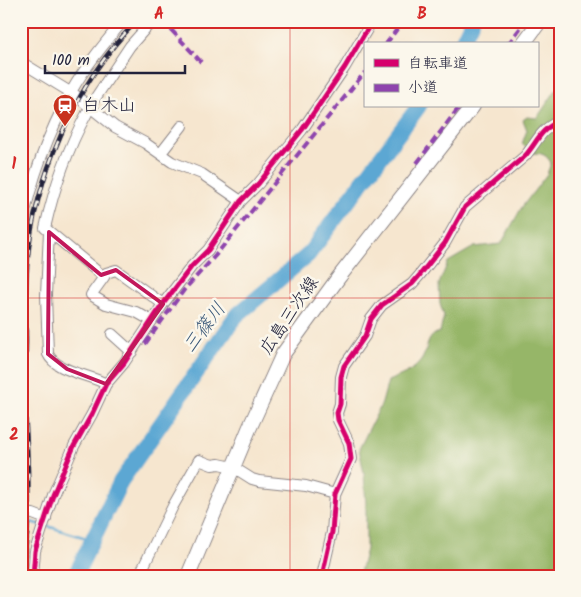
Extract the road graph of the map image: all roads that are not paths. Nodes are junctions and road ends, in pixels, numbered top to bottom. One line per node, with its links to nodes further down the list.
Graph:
1 (123, 21): 7 (street)
2 (152, 21): 9 (street)
3 (372, 21): 13 (street)
4 (540, 21): 5 (main road)
5 (524, 42)
6 (21, 62): 7 (street)
7 (71, 92): 9 (street); 14 (street)
8 (471, 108): 22 (main road, 広島三次線)
9 (88, 110): 12 (street); 15 (street)
10 (560, 121): 23 (street)
11 (182, 126): 12 (street)
12 (161, 154): 13 (street)
13 (241, 201): 17 (street)
14 (21, 229)
15 (49, 232): 16 (street); 21 (street)
16 (104, 277): 17 (street); 18 (street)
17 (164, 304): 18 (street)
18 (152, 321): 20 (street)
19 (112, 334): 20 (street)
20 (132, 352): 21 (street)
21 (106, 384): 25 (street)
22 (233, 467): 23 (street); 27 (street); 28 (main road, 広島三次線)
23 (335, 494): 29 (street)
24 (21, 513): 25 (street)
25 (46, 519): 26 (street)
26 (34, 576)
27 (139, 576)
28 (188, 576)
29 (322, 576)

